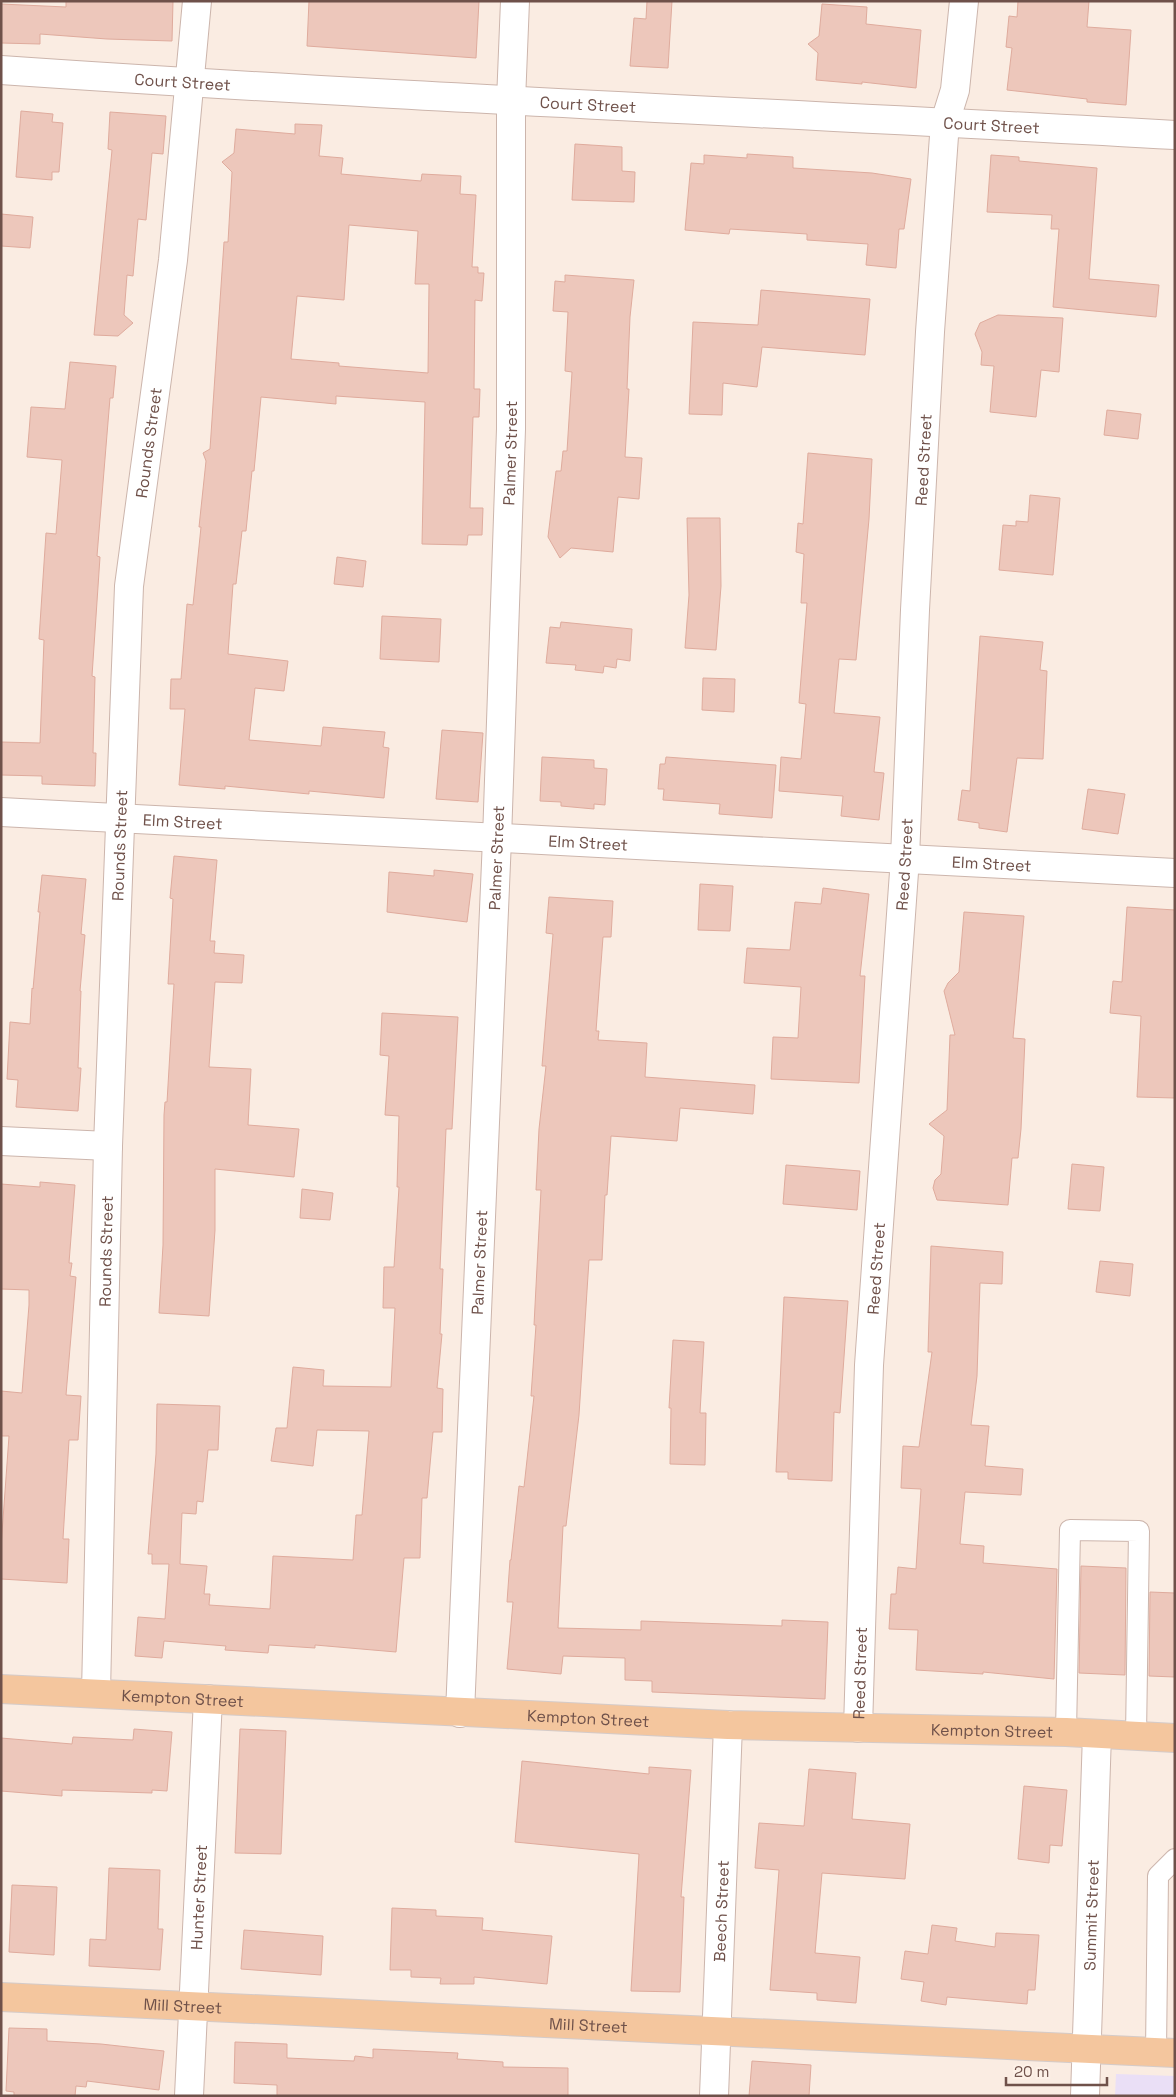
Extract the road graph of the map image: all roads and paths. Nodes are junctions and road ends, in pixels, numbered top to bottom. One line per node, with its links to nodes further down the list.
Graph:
1 (197, 1): 5 (street, Rounds Street)
2 (515, 1): 6 (street, Palmer Street)
3 (964, 1): 7 (street, Reed Street)
4 (1, 70): 5 (street, Court Street)
5 (191, 83): 6 (street, Court Street); 10 (street, Rounds Street)
6 (511, 101): 7 (street, Court Street); 11 (street, Palmer Street)
7 (945, 122): 8 (street, Court Street); 12 (street, Reed Street)
8 (1175, 135)
9 (1, 812): 10 (street, Elm Street)
10 (119, 818): 11 (street, Elm Street); 15 (street, Rounds Street)
11 (497, 839): 12 (street, Elm Street); 19 (street, Palmer Street)
12 (905, 858): 13 (street, Elm Street); 21 (street, Reed Street)
13 (1175, 873)
14 (1, 1141): 15 (street)
15 (108, 1146): 17 (street, Rounds Street)
16 (1, 1689): 17 (main road, Kempton Street)
17 (96, 1694): 18 (main road, Kempton Street)
18 (208, 1699): 19 (main road, Kempton Street); 29 (street, Hunter Street)
19 (460, 1713): 20 (main road, Kempton Street)
20 (728, 1726): 21 (main road, Kempton Street); 30 (street, Beech Street)
21 (858, 1728): 22 (main road, Kempton Street)
22 (1066, 1732): 23 (main road, Kempton Street); 24 (lane)
23 (1097, 1734): 24 (main road, Kempton Street); 31 (street, Summit Street)
24 (1136, 1736): 25 (main road, Kempton Street)
25 (1175, 1738)
26 (1175, 1859): 27 (lane)
27 (1166, 1980): 32 (lane)
28 (1, 1997): 29 (main road, Mill Street)
29 (193, 2006): 30 (main road, Mill Street); 33 (street, Hunter Street)
30 (718, 2030): 31 (main road, Mill Street); 34 (street, Beech Street)
31 (1087, 2048): 32 (main road, Mill Street); 35 (street, Summit Street)
32 (1165, 2052)
33 (189, 2096)
34 (714, 2096)
35 (1085, 2096)

